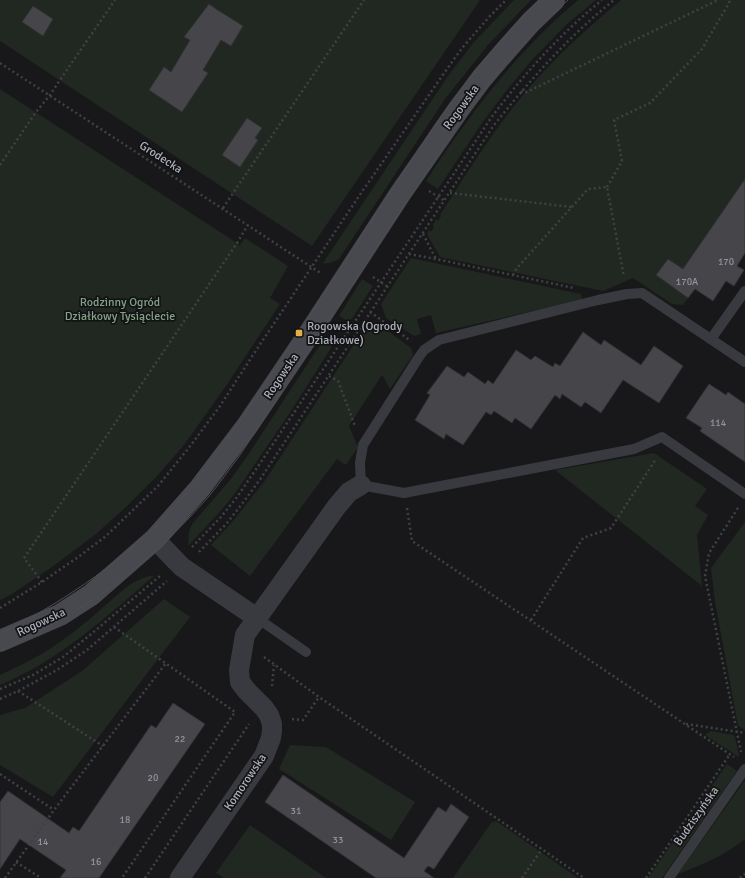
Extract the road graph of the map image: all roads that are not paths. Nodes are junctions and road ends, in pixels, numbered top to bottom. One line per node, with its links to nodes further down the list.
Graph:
1 (554, 0): 7 (street, Rogowska)
2 (745, 291): 3 (lane)
3 (711, 339): 4 (lane); 5 (lane)
4 (745, 362)
5 (361, 485): 6 (lane); 8 (street, Komorowska)
6 (743, 499)
7 (155, 539): 8 (street); 9 (street, Rogowska)
8 (257, 618): 10 (lane); 12 (street, Komorowska)
9 (0, 641)
10 (306, 652)
11 (745, 769): 13 (lane, Budziszyńska)
12 (180, 878)
13 (669, 878)

